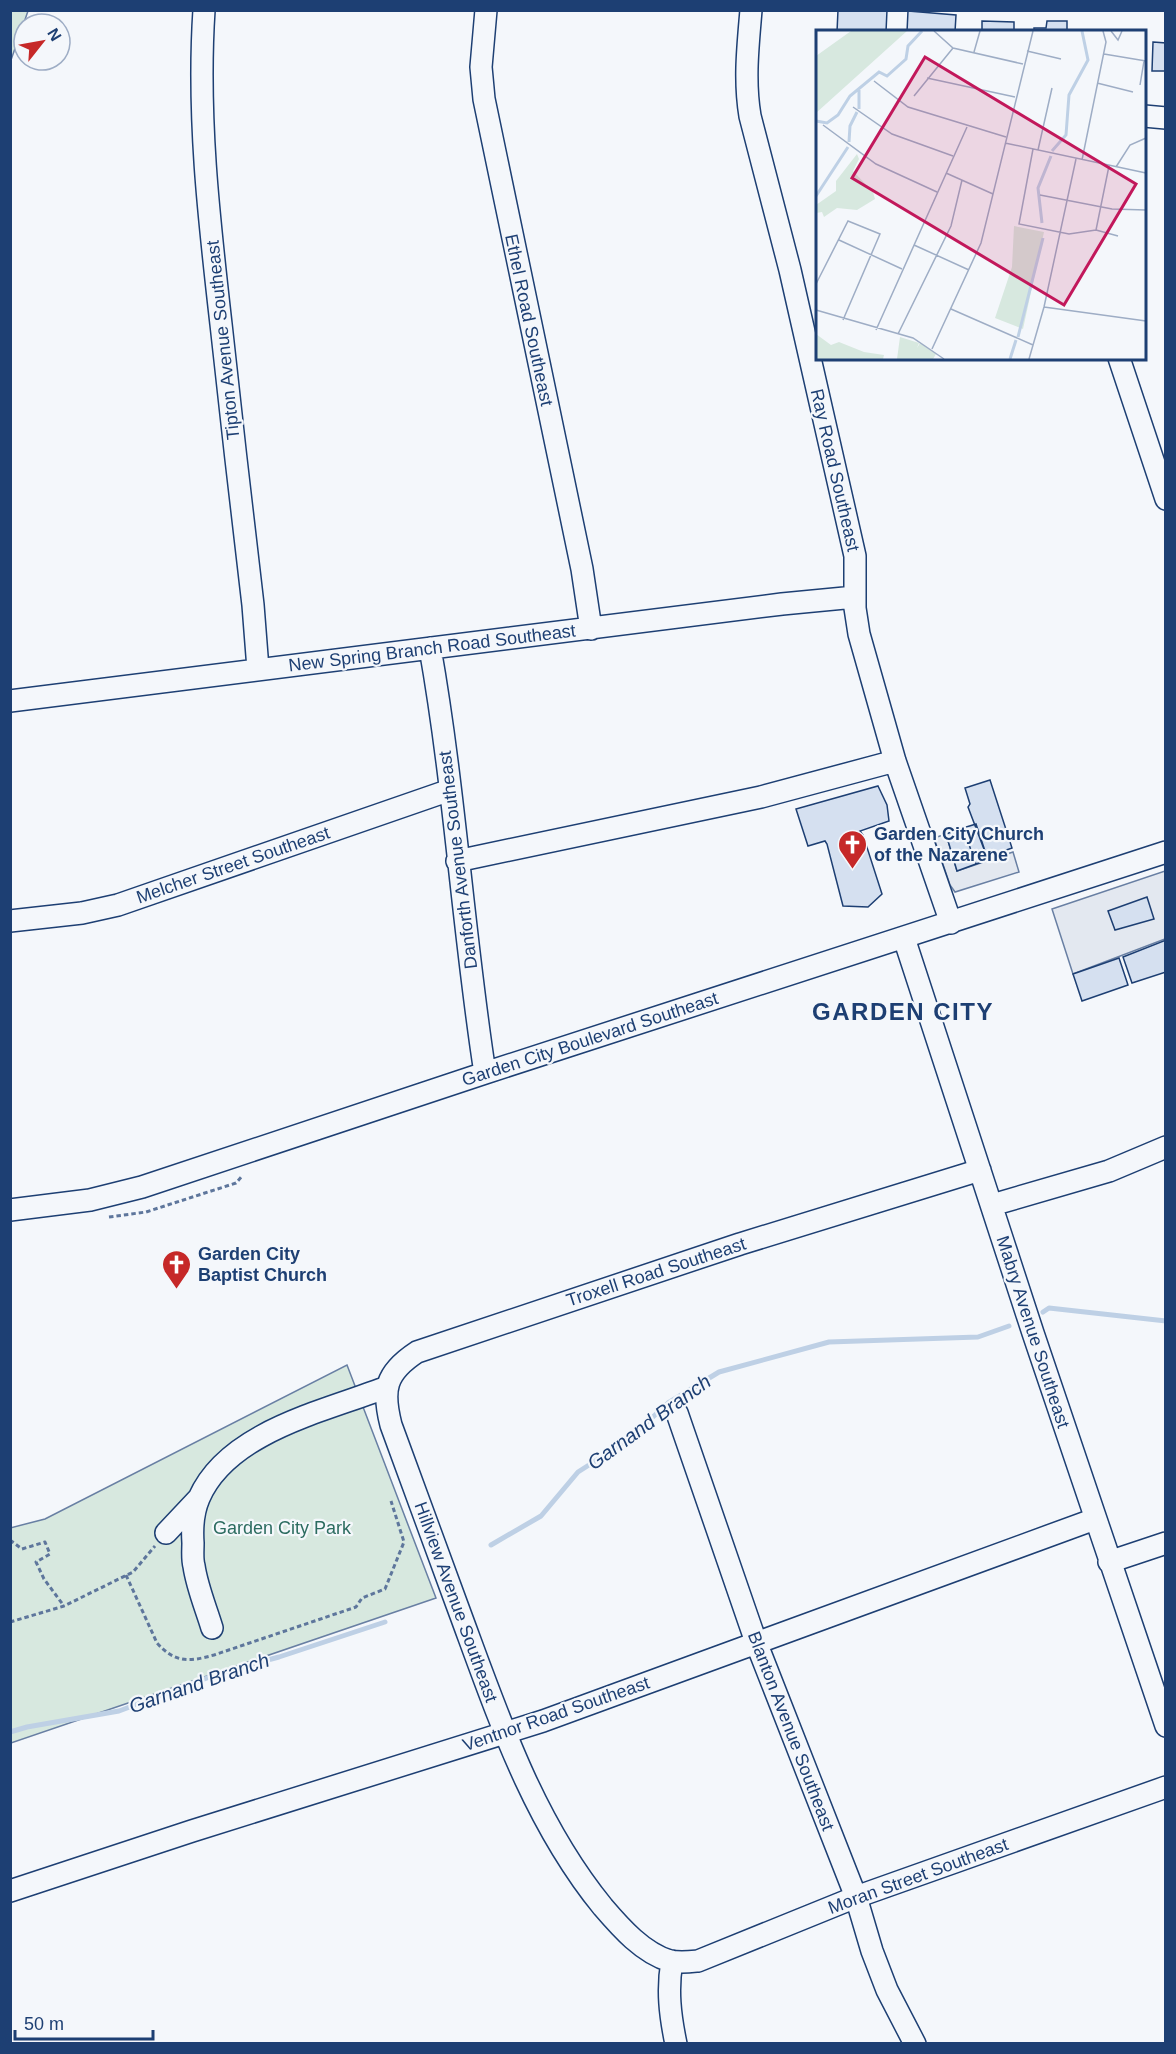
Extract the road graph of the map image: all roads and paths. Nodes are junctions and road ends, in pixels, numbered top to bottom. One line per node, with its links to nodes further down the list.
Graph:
1 (204, 10): 11 (street, Tipton Avenue Southeast)
2 (486, 10): 9 (street, Ethel Road Southeast)
3 (751, 10): 8 (street, Ray Road Southeast)
4 (1146, 116): 5 (street)
5 (1166, 118)
6 (1120, 360): 7 (street)
7 (1166, 499)
8 (855, 597): 9 (street, New Spring Branch Road Southeast); 13 (street, Ray Road Southeast)
9 (591, 629): 10 (street, New Spring Branch Road Southeast)
10 (430, 648): 11 (street, New Spring Branch Road Southeast); 14 (street, Danforth Avenue Southeast)
11 (258, 669): 12 (street, New Spring Branch Road Southeast)
12 (10, 701)
13 (895, 760): 16 (street); 18 (street, Ray Road Southeast)
14 (450, 790): 16 (street, Danforth Avenue Southeast); 17 (street, Melcher Street Southeast)
15 (1166, 852): 18 (street, Garden City Boulevard Southeast)
16 (458, 861): 20 (street, Danforth Avenue Southeast)
17 (10, 921)
18 (951, 923): 19 (street, Garden City Boulevard Southeast)
19 (904, 938): 20 (street, Garden City Boulevard Southeast); 22 (street, Mabry Avenue Southeast)
20 (485, 1073): 25 (street, Garden City Boulevard Southeast)
21 (1166, 1147): 24 (street)
22 (980, 1170): 24 (street, Mabry Avenue Southeast); 27 (street, Troxell Road Southeast)
23 (247, 1171): 26 (path)
24 (992, 1205): 31 (street, Mabry Avenue Southeast)
25 (10, 1210)
26 (110, 1217)
27 (387, 1387): 29 (street); 42 (street, Hillview Avenue Southeast)
28 (677, 1413): 40 (street, Blanton Avenue Southeast)
29 (198, 1499): 32 (street); 39 (street)
30 (391, 1501): 36 (path)
31 (1095, 1519): 35 (street, Mabry Avenue Southeast); 40 (street, Ventnor Road Southeast)
32 (166, 1533): 36 (path)
33 (10, 1540): 37 (path)
34 (1166, 1543): 35 (street)
35 (1109, 1562): 41 (street, Mabry Avenue Southeast)
36 (126, 1575): 37 (path)
37 (64, 1606): 38 (path)
38 (10, 1622)
39 (212, 1628)
40 (756, 1642): 42 (street, Ventnor Road Southeast); 45 (street, Blanton Avenue Southeast)
41 (1166, 1726)
42 (505, 1734): 44 (street, Ventnor Road Southeast); 46 (street, Hillview Avenue Southeast)
43 (1166, 1787): 45 (street, Moran Street Southeast)
44 (10, 1892)
45 (856, 1898): 46 (street, Moran Street Southeast); 48 (street, Blanton Avenue Southeast)
46 (672, 1961): 47 (street)
47 (676, 2043)
48 (915, 2043)

